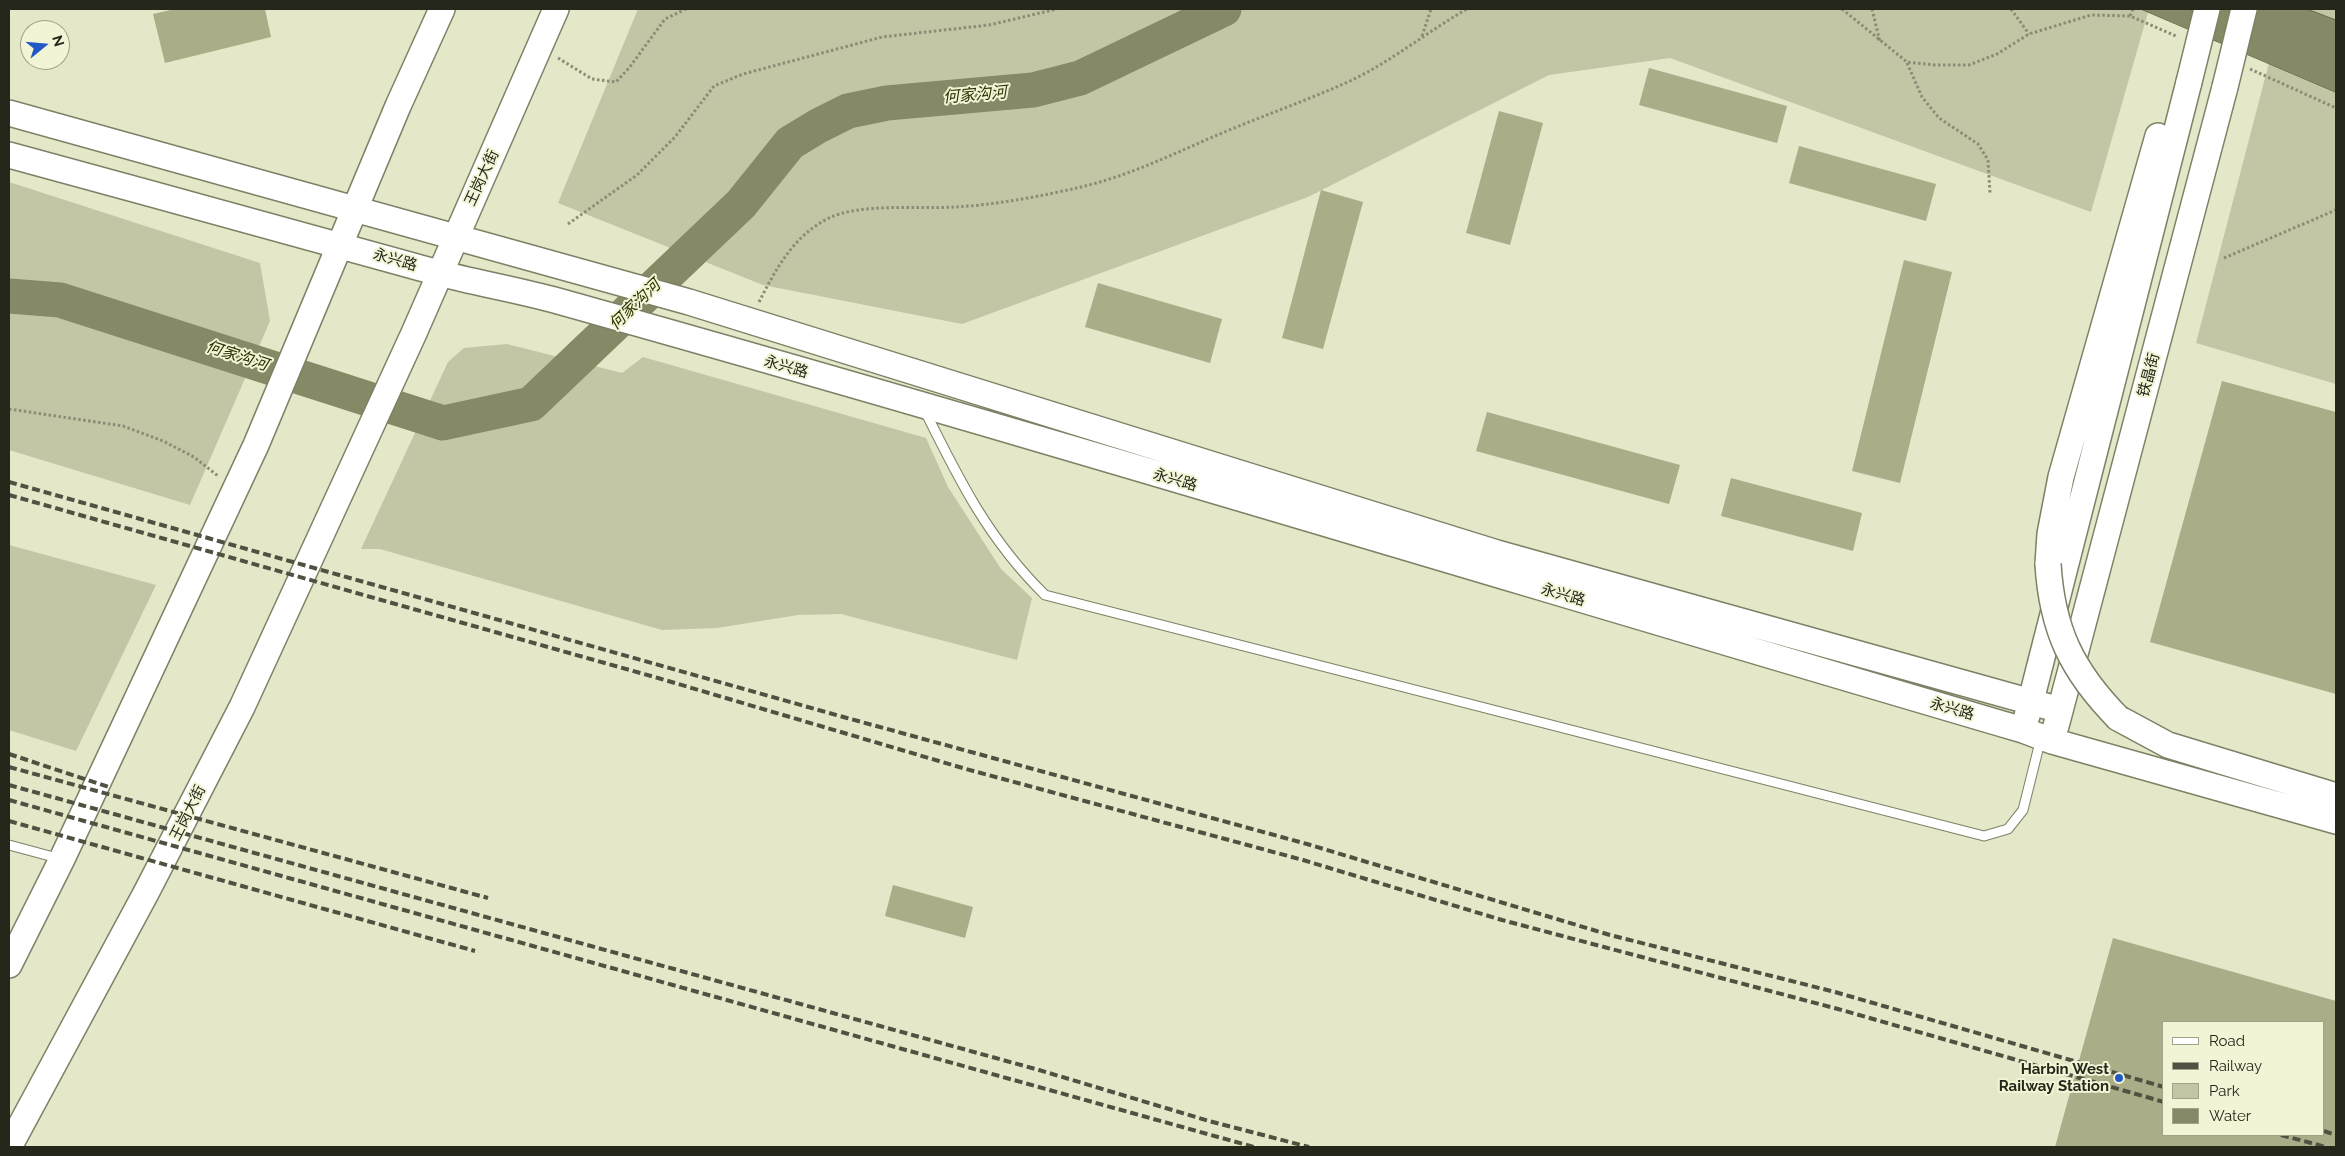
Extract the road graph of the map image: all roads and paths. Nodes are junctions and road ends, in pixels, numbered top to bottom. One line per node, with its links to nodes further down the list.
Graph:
1 (442, 9): 26 (main road)
2 (556, 9): 19 (main road, 王岗大街)
3 (686, 9): 19 (path)
4 (1057, 9): 28 (path)
5 (1431, 9): 16 (path)
6 (1467, 9): 16 (path)
7 (1842, 9): 18 (path)
8 (1872, 9): 18 (path)
9 (2011, 9): 15 (path)
10 (2133, 9): 14 (path)
11 (2198, 9): 40 (main road, bridge)
12 (2207, 9): 37 (main road, bridge)
13 (2244, 9): 38 (main road, 铁晶街, bridge)
14 (2130, 16): 15 (path); 17 (path)
15 (2029, 34): 20 (path)
16 (1422, 37): 33 (path)
17 (2184, 40)
18 (1880, 42): 20 (path)
19 (539, 46): 29 (main road, 王岗大街)
20 (1906, 62): 25 (path)
21 (2246, 68): 22 (path)
22 (2336, 108)
23 (9, 113): 26 (main road, 永兴路)
24 (9, 155): 30 (main road, 永兴路)
25 (1990, 193)
26 (355, 210): 29 (main road, 永兴路); 30 (main road)
27 (2336, 210): 31 (path)
28 (568, 224)
29 (454, 236): 32 (main road, 王岗大街); 37 (main road, 永兴路)
30 (342, 244): 32 (main road, 永兴路); 36 (main road)
31 (2224, 258)
32 (440, 273): 34 (main road, 永兴路); 45 (main road, 王岗大街)
33 (757, 306)
34 (923, 406): 39 (main road, 永兴路); 39 (lane)
35 (9, 409): 36 (path)
36 (234, 489): 43 (main road)
37 (2031, 701): 38 (main road, 永兴路); 39 (main road)
38 (2060, 710): 39 (main road, 铁晶街)
39 (2039, 736): 41 (main road, 永兴路)
40 (2336, 796)
41 (2336, 821)
42 (9, 845): 43 (lane)
43 (62, 859): 44 (main road)
44 (9, 965)
45 (9, 1147)

